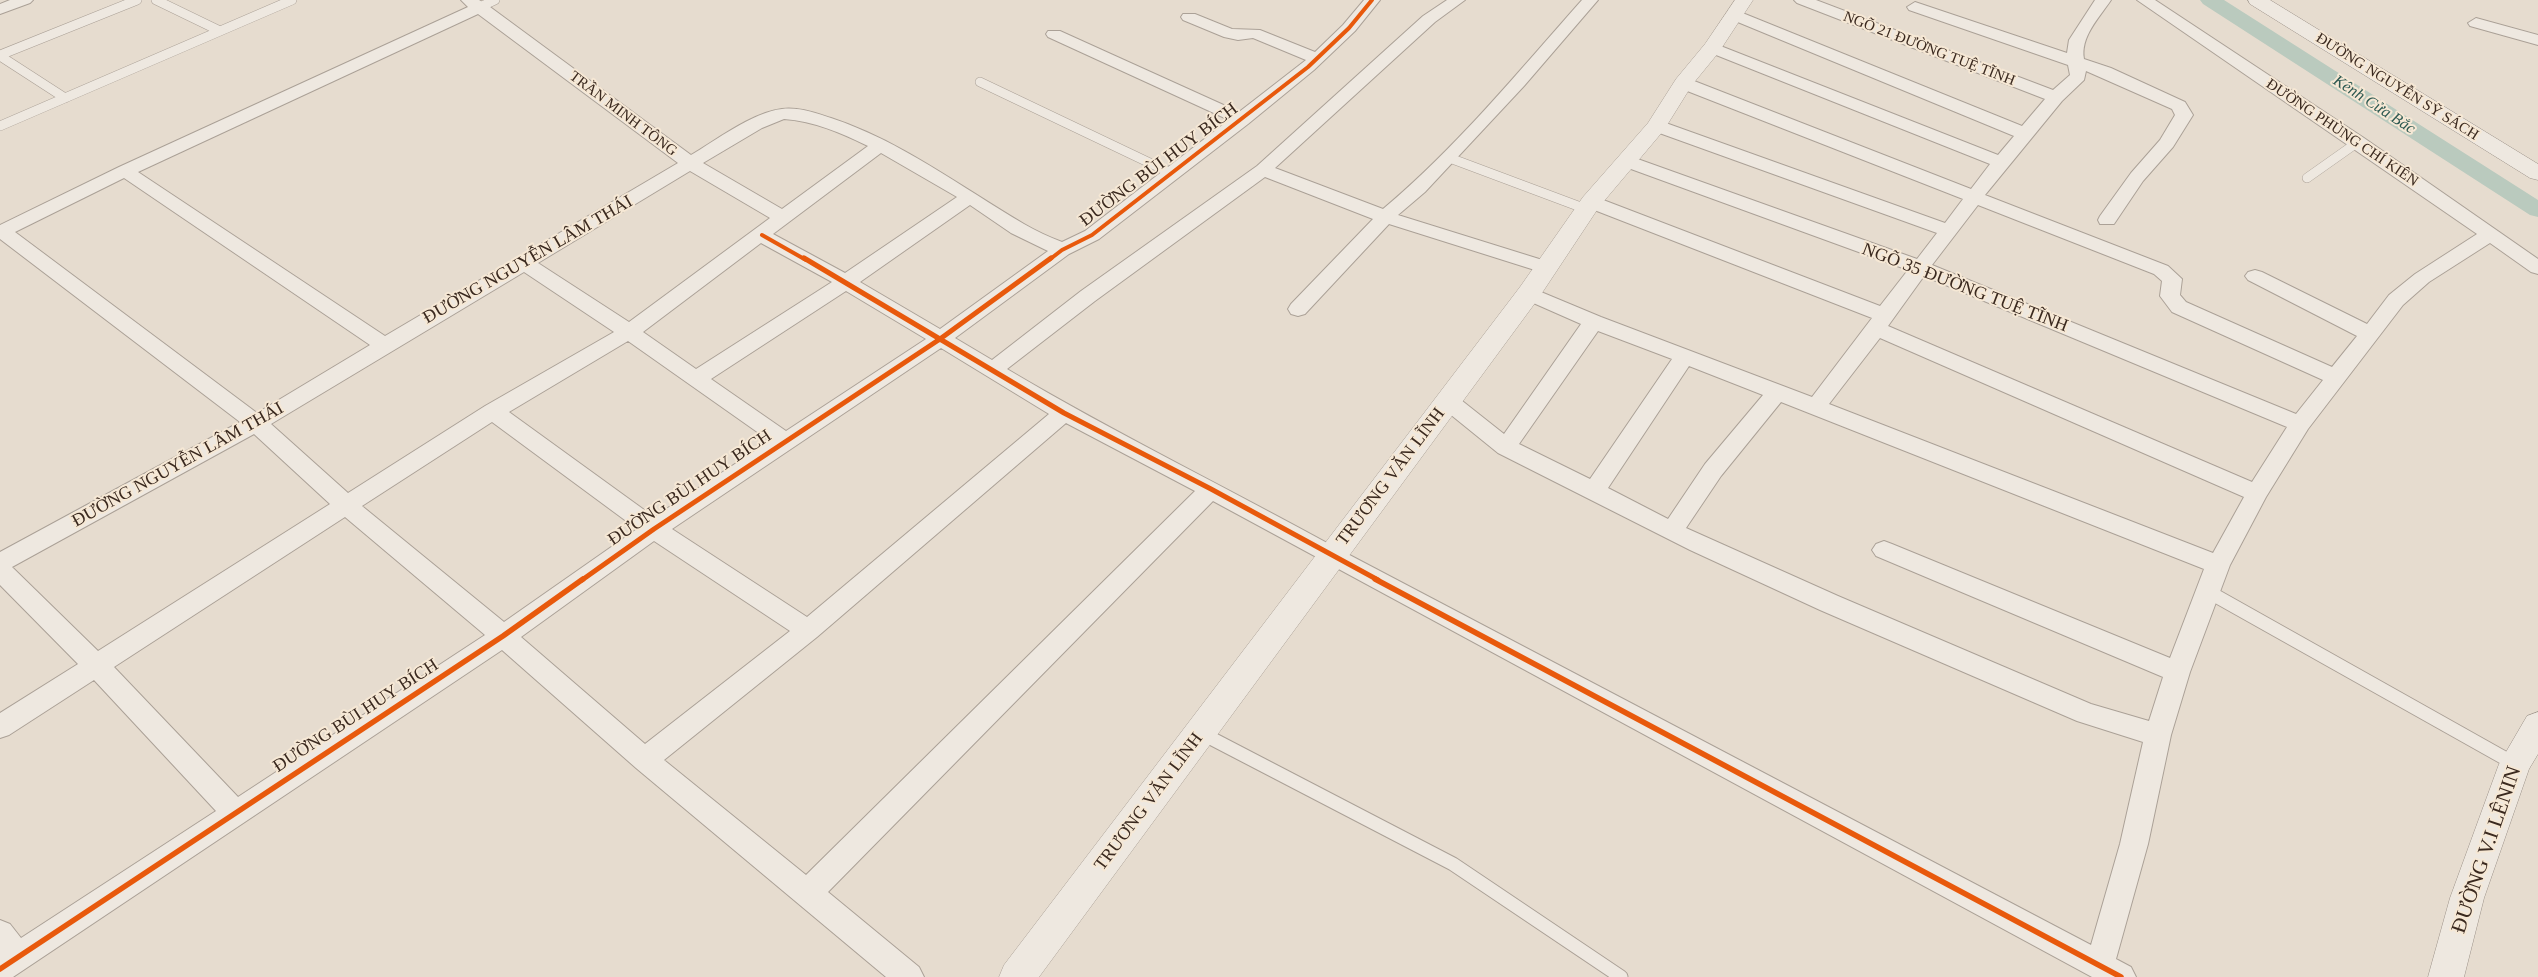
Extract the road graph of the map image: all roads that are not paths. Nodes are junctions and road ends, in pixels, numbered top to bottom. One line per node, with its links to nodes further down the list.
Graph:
1 (25, 0): 15 (street)
2 (137, 0): 22 (lane)
3 (156, 0): 18 (lane)
4 (292, 0): 18 (lane)
5 (1372, 0): 23 (street, ĐƯỜNG BÙI HUY BÍCH)
6 (1457, 0): 39 (street)
7 (1590, 0): 35 (street)
8 (1802, 0): 27 (street, NGÕ 21 ĐƯỜNG TUỆ TĨNH)
9 (2103, 0): 24 (street)
10 (2145, 0): 33 (street, ĐƯỜNG PHÙNG CHÍ KIÊN)
11 (2256, 0): 41 (street, ĐƯỜNG NGUYỄN SỸ SÁCH)
12 (481, 2): 38 (street, TRẦN MINH TÔNG); 40 (street)
13 (1739, 7): 21 (street, TRƯƠNG VĂN LĨNH); 32 (street)
14 (1915, 7): 24 (street)
15 (0, 9)
16 (1189, 16): 23 (street)
17 (2476, 23): 20 (street)
18 (218, 30): 28 (lane)
19 (1054, 34): 29 (street)
20 (2538, 40)
21 (1712, 48): 26 (street, TRƯƠNG VĂN LĨNH); 37 (street)
22 (0, 56): 28 (lane)
23 (1316, 58): 29 (street, ĐƯỜNG BÙI HUY BÍCH)
24 (2075, 62): 27 (street); 49 (street)
25 (980, 82): 42 (lane)
26 (1683, 84): 31 (street, TRƯƠNG VĂN LĨNH); 44 (street)
27 (2056, 97): 32 (street)
28 (65, 98): 30 (lane)
29 (1242, 120): 42 (street, ĐƯỜNG BÙI HUY BÍCH)
30 (0, 126)
31 (1657, 126): 36 (street, TRƯƠNG VĂN LĨNH); 50 (street)
32 (2026, 134): 37 (street)
33 (2358, 142): 43 (lane); 53 (street, ĐƯỜNG PHÙNG CHÍ KIÊN)
34 (880, 145): 38 (street, ĐƯỜNG NGUYỄN LÂM THÁI); 45 (street, ĐƯỜNG NGUYỄN LÂM THÁI); 48 (street)
35 (1447, 157): 46 (lane); 47 (street)
36 (1626, 161): 46 (street, TRƯƠNG VĂN LĨNH); 57 (street, NGÕ 35 ĐƯỜNG TUỆ TĨNH)
37 (2001, 162): 44 (street)
38 (691, 164): 48 (street, TRẦN MINH TÔNG); 55 (street, ĐƯỜNG NGUYỄN LÂM THÁI)
39 (1263, 170): 47 (street); 70 (street)
40 (125, 171): 51 (street); 68 (street)
41 (2538, 173)
42 (1173, 174): 54 (street, ĐƯỜNG BÙI HUY BÍCH)
43 (2307, 178)
44 (1974, 196): 50 (street); 71 (street)
45 (970, 197): 54 (street, ĐƯỜNG NGUYỄN LÂM THÁI); 60 (street)
46 (1589, 206): 56 (street, TRƯƠNG VĂN LĨNH); 64 (street)
47 (1385, 217): 56 (street); 62 (street)
48 (784, 218): 52 (street)
49 (2107, 220)
50 (1950, 231): 57 (street)
51 (1, 232): 78 (street)
52 (762, 235): 60 (street); 65 (street)
53 (2489, 235): 58 (street, ĐƯỜNG PHÙNG CHÍ KIÊN); 66 (street)
54 (1062, 250): 67 (street, ĐƯỜNG BÙI HUY BÍCH)
55 (524, 263): 65 (street); 68 (street, ĐƯỜNG NGUYỄN LÂM THÁI)
56 (1545, 267): 61 (street, TRƯƠNG VĂN LĨNH)
57 (1920, 267): 64 (street); 79 (street, NGÕ 35 ĐƯỜNG TUỆ TĨNH)
58 (2538, 268)
59 (2255, 276): 66 (street)
60 (846, 282): 67 (street); 72 (street)
61 (1529, 293): 63 (street); 74 (street, TRƯƠNG VĂN LĨNH)
62 (1298, 309)
63 (1594, 322): 69 (street); 81 (street)
64 (1880, 322): 75 (street); 84 (street)
65 (629, 332): 72 (street); 76 (street)
66 (2371, 334): 71 (street)
67 (940, 339): 70 (street); 80 (street, ĐƯỜNG BÙI HUY BÍCH)
68 (384, 345): 78 (street, ĐƯỜNG NGUYỄN LÂM THÁI)
69 (1684, 357): 73 (street); 83 (street)
70 (992, 370): 77 (street)
71 (2335, 377): 79 (street)
72 (697, 378): 80 (street)
73 (1777, 392): 75 (street); 87 (street)
74 (1448, 401): 81 (street); 89 (street, TRƯƠNG VĂN LĨNH)
75 (1815, 408): 91 (street)
76 (493, 411): 85 (street); 86 (street)
77 (1064, 414): 82 (street); 94 (street)
78 (256, 422): 85 (street); 90 (street, ĐƯỜNG NGUYỄN LÂM THÁI)
79 (2300, 424): 84 (street)
80 (785, 441): 86 (street, ĐƯỜNG BÙI HUY BÍCH)
81 (1506, 447): 83 (street)
82 (1211, 489): 89 (street); 105 (street)
83 (1594, 491): 87 (street)
84 (2257, 493): 91 (street)
85 (346, 505): 95 (street); 96 (street)
86 (654, 529): 94 (street); 95 (street, ĐƯỜNG BÙI HUY BÍCH)
87 (1672, 531): 101 (street)
88 (1884, 550): 97 (street)
89 (1332, 556): 100 (street, TRƯƠNG VĂN LĨNH); 108 (street)
90 (0, 564)
91 (2218, 565): 93 (street)
92 (0, 570): 96 (street)
93 (2207, 591): 97 (street); 103 (lane)
94 (808, 630): 102 (street)
95 (504, 636): 102 (street); 104 (street, ĐƯỜNG BÙI HUY BÍCH)
96 (96, 666): 99 (street); 104 (street)
97 (2177, 672): 101 (street)
98 (2538, 726): 103 (street, ĐƯỜNG V.I LÊNIN)
99 (0, 728)
100 (1201, 732): 110 (street, TRƯƠNG VĂN LĨNH); 111 (lane)
101 (2158, 735): 108 (street)
102 (645, 760): 105 (street)
103 (2515, 764): 113 (street, ĐƯỜNG V.I LÊNIN)
104 (236, 812): 107 (street, ĐƯỜNG BÙI HUY BÍCH)
105 (808, 893): 109 (street)
106 (0, 934): 107 (street)
107 (9, 963)
108 (2100, 964): 112 (street)
109 (909, 977)
110 (1017, 977)
111 (1621, 977)
112 (2121, 977)
113 (2446, 977)

